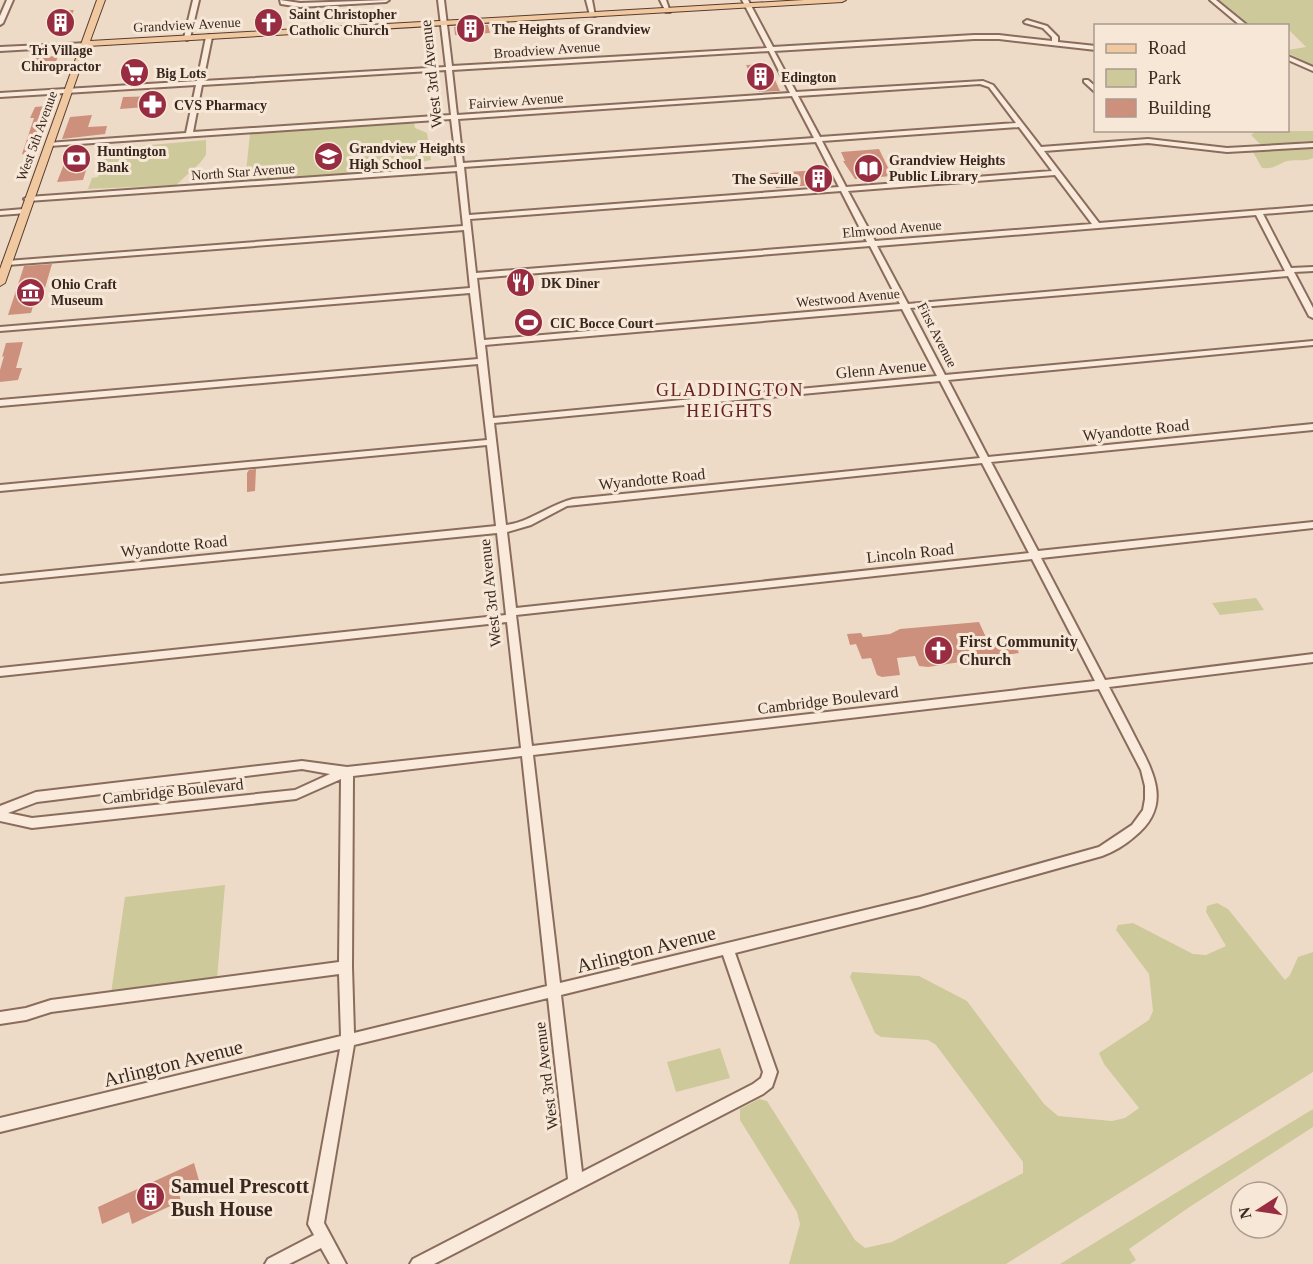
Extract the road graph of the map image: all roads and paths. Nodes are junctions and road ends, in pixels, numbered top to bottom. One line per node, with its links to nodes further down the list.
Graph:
1 (10, 0): 16 (street)
2 (101, 0): 21 (main road, West 5th Avenue)
3 (196, 0): 20 (street)
4 (283, 0): 5 (street)
5 (386, 0)
6 (441, 0): 17 (street, West 3rd Avenue)
7 (589, 0): 14 (street)
8 (663, 0): 13 (street)
9 (829, 0): 10 (main road, Grandview Avenue); 12 (main road, Grandview Avenue)
10 (842, 0)
11 (1213, 0): 18 (street)
12 (746, 3): 13 (main road, Grandview Avenue); 25 (street, First Avenue)
13 (668, 10): 14 (main road, Grandview Avenue)
14 (593, 15): 17 (main road, Grandview Avenue)
15 (1027, 22): 22 (street)
16 (0, 23)
17 (444, 24): 19 (main road, Grandview Avenue); 27 (street, West 3rd Avenue)
18 (1243, 24)
19 (209, 37): 20 (main road, Grandview Avenue); 30 (street)
20 (187, 38): 21 (main road, Grandview Avenue)
21 (86, 44): 24 (street, Grandview Avenue); 32 (main road, West 5th Avenue)
22 (1055, 44): 23 (street, Broadview Avenue); 25 (street, Broadview Avenue)
23 (1094, 48)
24 (0, 49)
25 (770, 49): 27 (street, Broadview Avenue); 34 (street, First Avenue)
26 (1289, 59): 28 (street)
27 (448, 69): 30 (street, Broadview Avenue); 35 (street, West 3rd Avenue)
28 (1313, 69)
29 (1086, 81): 31 (street)
30 (199, 83): 32 (street, Broadview Avenue); 37 (street)
31 (1094, 90)
32 (68, 91): 33 (street, Broadview Avenue); 39 (main road, West 5th Avenue)
33 (0, 95)
34 (794, 95): 35 (street, Fairview Avenue); 36 (street, Fairview Avenue); 38 (street, First Avenue)
35 (454, 117): 37 (street, Fairview Avenue); 42 (street, West 3rd Avenue)
36 (1021, 126): 38 (street, North Star Avenue); 41 (street)
37 (189, 135): 39 (street, Fairview Avenue)
38 (818, 140): 42 (street, North Star Avenue); 44 (street, First Avenue)
39 (49, 144): 45 (main road, West 5th Avenue)
40 (1313, 145): 41 (street)
41 (1039, 149): 43 (street)
42 (460, 167): 45 (street, North Star Avenue); 50 (street, West 3rd Avenue)
43 (1058, 173): 44 (street); 51 (street)
44 (844, 189): 50 (street); 53 (street, First Avenue)
45 (28, 199): 47 (main road, West 5th Avenue)
46 (1313, 208): 48 (street, Elmwood Avenue)
47 (24, 211): 49 (street); 54 (main road, West 5th Avenue)
48 (1258, 212): 51 (street, Elmwood Avenue); 56 (street)
49 (0, 213)
50 (466, 217): 52 (street, West 3rd Avenue)
51 (1097, 225): 53 (street, Elmwood Avenue)
52 (467, 228): 54 (street); 57 (street, West 3rd Avenue)
53 (872, 244): 57 (street, Elmwood Avenue); 60 (street, First Avenue)
54 (4, 268): 58 (main road, West 5th Avenue)
55 (1313, 269): 56 (street, Westwood Avenue)
56 (1289, 272): 60 (street, Westwood Avenue); 61 (street)
57 (472, 276): 59 (street, West 3rd Avenue)
58 (0, 283)
59 (474, 290): 62 (street); 64 (street, West 3rd Avenue)
60 (905, 307): 64 (street, Westwood Avenue); 66 (street, First Avenue)
61 (1313, 316)
62 (0, 329)
63 (1313, 343): 66 (street, Glenn Avenue)
64 (480, 344): 65 (street, West 3rd Avenue)
65 (482, 361): 67 (street); 68 (street, West 3rd Avenue)
66 (942, 378): 68 (street, Glenn Avenue); 71 (street, First Avenue)
67 (0, 403)
68 (489, 421): 70 (street, West 3rd Avenue)
69 (1313, 427): 71 (street, Wyandotte Road)
70 (491, 442): 72 (street); 74 (street, West 3rd Avenue)
71 (986, 460): 74 (street, Wyandotte Road); 75 (street, First Avenue)
72 (0, 488)
73 (1313, 525): 75 (street, Lincoln Road)
74 (501, 529): 76 (street, Wyandotte Road); 77 (street, West 3rd Avenue)
75 (1036, 555): 77 (street, Lincoln Road); 80 (street, First Avenue)
76 (0, 579)
77 (510, 615): 79 (street, Lincoln Road); 81 (street, West 3rd Avenue)
78 (1313, 658): 80 (street, Cambridge Boulevard)
79 (0, 672)
80 (1103, 684): 81 (street, Cambridge Boulevard); 84 (street, Arlington Avenue)
81 (527, 752): 82 (street, Cambridge Boulevard); 86 (street, West 3rd Avenue)
82 (346, 772): 83 (street, Cambridge Boulevard); 83 (street, Cambridge Boulevard); 85 (street)
83 (0, 813)
84 (727, 949): 86 (street, Arlington Avenue); 90 (street)
85 (345, 967): 87 (street); 88 (street)
86 (554, 992): 88 (street, Arlington Avenue); 90 (street, West 3rd Avenue)
87 (0, 1017)
88 (348, 1041): 89 (street, Arlington Avenue); 91 (street)
89 (0, 1125)
90 (576, 1182): 94 (street)
91 (323, 1239): 92 (street); 93 (street)
92 (273, 1264)
93 (338, 1264)
94 (418, 1264)

